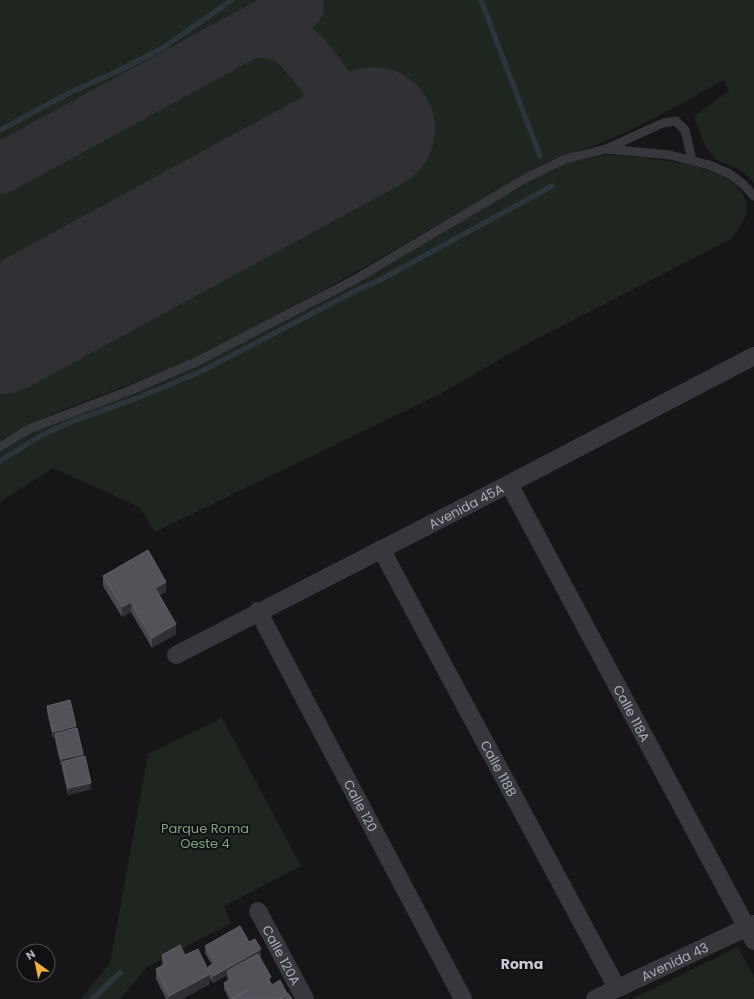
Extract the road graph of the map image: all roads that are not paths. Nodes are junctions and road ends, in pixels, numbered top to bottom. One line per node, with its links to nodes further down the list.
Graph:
1 (606, 149): 2 (lane); 2 (lane); 5 (lane)
2 (692, 160): 3 (lane)
3 (754, 196)
4 (754, 356): 6 (street, Avenida 45A)
5 (0, 447)
6 (509, 484): 7 (street, Avenida 45A); 11 (street, Calle 118A)
7 (381, 549): 8 (street, Avenida 45A); 12 (street, Calle 118B)
8 (258, 611): 9 (street, Avenida 45A); 14 (street, Calle 120)
9 (176, 655)
10 (258, 911): 13 (street, Calle 120A)
11 (752, 931): 12 (street, Avenida 43)
12 (617, 988): 15 (street, Avenida 43)
13 (305, 999)
14 (463, 999)
15 (595, 999)

